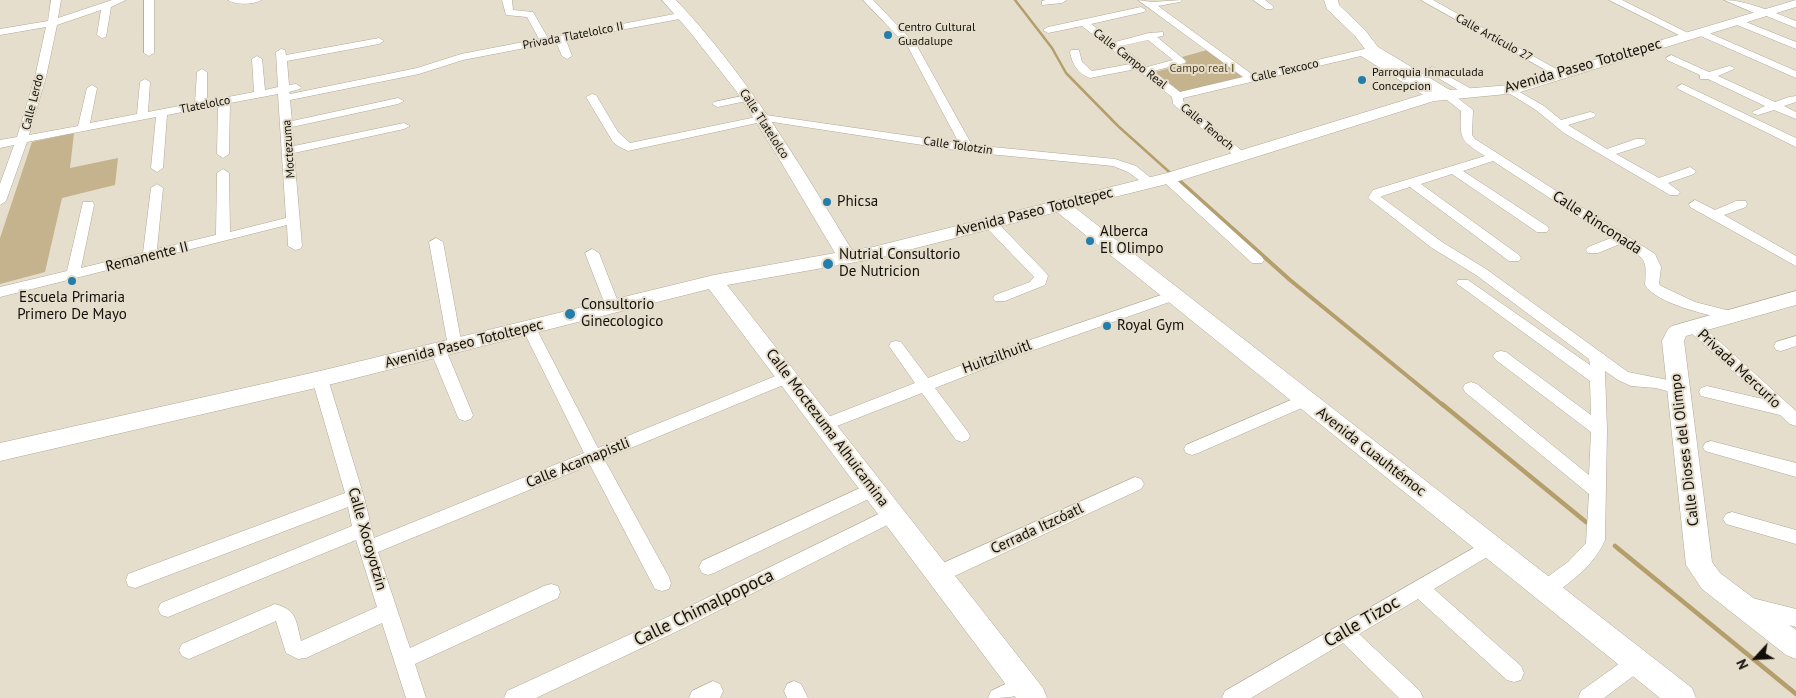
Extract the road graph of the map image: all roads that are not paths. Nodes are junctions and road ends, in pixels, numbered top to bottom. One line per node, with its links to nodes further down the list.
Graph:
1 (56, 0): 24 (street, Calle Lerdo)
2 (121, 0): 19 (street)
3 (149, 0): 38 (street)
4 (233, 0): 5 (street)
5 (256, 0)
6 (507, 0): 32 (street)
7 (669, 0): 21 (main road, Calle Tlatelolco)
8 (868, 0): 83 (street)
9 (1062, 0): 16 (street)
10 (1177, 0): 18 (street)
11 (1258, 0): 20 (street)
12 (1331, 0): 36 (main road)
13 (1426, 0): 47 (street, Calle Artículo 27)
14 (1614, 0): 28 (street)
15 (1729, 0): 22 (street)
16 (1045, 3)
17 (1796, 3): 22 (main road, Avenida Paseo Totoltepec)
18 (1145, 5): 23 (street); 50 (street)
19 (106, 6): 24 (street); 29 (street)
20 (1269, 7)
21 (685, 15): 31 (street, Privada Tlatelolco II); 62 (main road, Calle Tlatelolco)
22 (1753, 16): 25 (street); 28 (main road, Avenida Paseo Totoltepec); 30 (street); 35 (street)
23 (1083, 22): 26 (street); 34 (street, Calle Campo Real)
24 (53, 23): 27 (street); 79 (street, Calle Lerdo)
25 (1796, 25)
26 (1048, 30)
27 (0, 32)
28 (1694, 34): 47 (main road, Avenida Paseo Totoltepec); 48 (street)
29 (102, 36)
30 (1796, 36)
31 (560, 39): 32 (street, Privada Tlatelolco II); 39 (street)
32 (545, 42): 57 (street, Privada Tlatelolco II)
33 (379, 45): 57 (street, Moctezuma)
34 (1113, 45): 42 (street, Calle Campo Real); 42 (street)
35 (1796, 46)
36 (1368, 51): 50 (street, Calle Texcoco); 59 (main road)
37 (1075, 52): 42 (street)
38 (149, 53)
39 (568, 56)
40 (1671, 58): 49 (street)
41 (257, 59): 58 (street)
42 (1142, 68): 60 (street, Calle Campo Real)
43 (1729, 69): 49 (street)
44 (386, 70): 57 (street, Tlatelolco)
45 (1432, 70): 56 (street)
46 (202, 72): 67 (street)
47 (1562, 75): 55 (main road, Avenida Paseo Totoltepec)
48 (1796, 75)
49 (1709, 76): 52 (street); 68 (street)
50 (1252, 79): 60 (street, Calle Texcoco)
51 (146, 82): 73 (street)
52 (1693, 82)
53 (1682, 87): 81 (street)
54 (92, 88): 78 (street)
55 (1511, 90): 56 (main road, Avenida Paseo Totoltepec); 75 (street)
56 (1470, 93): 59 (main road, Avenida Paseo Totoltepec)
57 (284, 94): 58 (street, Tlatelolco); 76 (street, Moctezuma)
58 (260, 95): 65 (street, Tlatelolco)
59 (1439, 95): 87 (main road, Avenida Paseo Totoltepec); 88 (street, Calle Rinconada)
60 (1178, 96): 87 (street, Calle Tenoch)
61 (592, 97): 74 (street, Calle Tolotzin)
62 (747, 98): 66 (street); 74 (main road, Calle Tlatelolco)
63 (1793, 99): 68 (street)
64 (398, 101): 76 (street)
65 (224, 102): 67 (street, Tlatelolco); 86 (street)
66 (718, 104)
67 (201, 106): 70 (street, Tlatelolco)
68 (1774, 106): 69 (street); 72 (street)
69 (1758, 112)
70 (162, 113): 73 (street, Tlatelolco); 89 (street)
71 (1590, 115): 75 (street)
72 (1796, 116)
73 (142, 117): 78 (street, Tlatelolco)
74 (761, 118): 83 (street, Calle Tolotzin); 114 (main road, Calle Tlatelolco)
75 (1559, 124): 85 (street)
76 (287, 125): 84 (street, Moctezuma)
77 (404, 126): 84 (street)
78 (83, 129): 79 (street, Tlatelolco)
79 (23, 140): 82 (street, Tlatelolco); 98 (street, Calle Lerdo)
80 (1640, 142): 85 (street)
81 (1796, 142)
82 (0, 144)
83 (968, 148): 93 (street, Calle Tolotzin)
84 (289, 151): 104 (street, Moctezuma)
85 (1606, 153): 94 (street)
86 (223, 154)
87 (1242, 156): 93 (main road, Avenida Paseo Totoltepec)
88 (1494, 157): 90 (street); 108 (street, Calle Rinconada)
89 (157, 168)
90 (1454, 170): 95 (street); 106 (street)
91 (1690, 171): 94 (street)
92 (223, 173): 107 (street)
93 (1167, 179): 102 (main road, Avenida Paseo Totoltepec); 116 (street, Calle Tolotzin)
94 (1658, 183): 97 (street)
95 (1414, 184): 115 (street); 134 (street)
96 (157, 188): 113 (street)
97 (1674, 192)
98 (0, 201)
99 (1695, 204): 103 (street)
100 (1741, 204): 103 (street)
101 (88, 205): 118 (street)
102 (1060, 205): 105 (main road, Avenida Paseo Totoltepec); 122 (main road, Avenida Cuauhtémoc)
103 (1713, 215): 117 (street)
104 (293, 220): 107 (street, Remanente II); 110 (street, Moctezuma)
105 (990, 223): 114 (main road, Avenida Paseo Totoltepec); 123 (street)
106 (1542, 229)
107 (223, 238): 113 (street, Remanente II)
108 (1622, 238): 111 (street); 126 (street, Calle Rinconada)
109 (436, 242): 132 (street)
110 (295, 246)
111 (1593, 250)
112 (592, 254): 125 (street)
113 (149, 256): 118 (street, Remanente II)
114 (847, 257): 119 (main road, Avenida Paseo Totoltepec)
115 (1514, 258)
116 (1257, 260)
117 (1796, 262)
118 (73, 274): 121 (street, Remanente II)
119 (714, 282): 125 (main road, Avenida Paseo Totoltepec); 135 (main road, Calle Moctezuma Alhuicamina)
120 (1463, 283): 137 (street)
121 (0, 292)
122 (1173, 296): 138 (street, Huitzilhuitl); 142 (main road, Avenida Cuauhtémoc)
123 (1000, 298)
124 (1796, 298): 126 (main road, Calle Dioses del Olimpo)
125 (613, 307): 128 (main road, Avenida Paseo Totoltepec)
126 (1733, 316): 127 (main road, Calle Dioses del Olimpo)
127 (1694, 327): 140 (main road, Calle Dioses del Olimpo); 144 (street, Privada Mercurio)
128 (529, 328): 132 (main road, Avenida Paseo Totoltepec); 151 (street)
129 (1796, 341): 131 (street)
130 (896, 346): 138 (street)
131 (1781, 346)
132 (447, 348): 136 (main road, Avenida Paseo Totoltepec); 143 (street)
133 (1501, 356): 146 (street)
134 (1597, 359): 137 (street); 140 (street)
135 (788, 377): 145 (main road, Calle Moctezuma Alhuicamina); 151 (street, Calle Acamapistli)
136 (320, 379): 150 (main road, Avenida Paseo Totoltepec); 156 (street, Calle Xocoyotzin)
137 (1598, 379): 146 (street)
138 (924, 385): 145 (street, Huitzilhuitl); 147 (street)
139 (1471, 388): 155 (street)
140 (1678, 388): 170 (main road, Calle Dioses del Olimpo)
141 (1707, 392): 144 (street, Privada Mercurio)
142 (1305, 400): 149 (street); 161 (main road, Avenida Cuauhtémoc)
143 (465, 415)
144 (1790, 415)
145 (824, 425): 154 (main road, Calle Moctezuma Alhuicamina)
146 (1599, 430): 155 (street)
147 (962, 436)
148 (1711, 447): 152 (street)
149 (1192, 449)
150 (0, 452)
151 (594, 456): 162 (street, Calle Acamapistli); 166 (street)
152 (1796, 470)
153 (1134, 484): 164 (street, Cerrada Itzcóatl)
154 (873, 489): 157 (main road, Calle Moctezuma Alhuicamina); 163 (street)
155 (1598, 492): 168 (street)
156 (355, 497): 159 (street, Calle Xocoyotzin); 165 (street)
157 (893, 514): 164 (main road, Calle Moctezuma Alhuicamina); 182 (street, Calle Chimalpopoca)
158 (1732, 520): 160 (street)
159 (362, 530): 162 (street, Calle Xocoyotzin); 171 (street)
160 (1796, 537)
161 (1491, 546): 167 (street, Calle Tizoc); 168 (main road, Avenida Cuauhtémoc)
162 (369, 548): 172 (street, Calle Xocoyotzin)
163 (708, 567)
164 (939, 574): 180 (main road, Calle Moctezuma Alhuicamina)
165 (135, 580)
166 (662, 583)
167 (1419, 588): 174 (street, Calle Tizoc); 179 (street)
168 (1546, 589): 178 (main road, Avenida Cuauhtémoc)
169 (551, 592): 177 (street)
170 (1742, 604): 173 (street); 175 (main road, Calle Dioses del Olimpo)
171 (168, 609)
172 (389, 611): 176 (street); 177 (street, Calle Xocoyotzin)
173 (1796, 618)
174 (1344, 632): 184 (street, Calle Tizoc); 185 (street)
175 (1796, 646)
176 (189, 650)
177 (404, 660): 181 (street, Calle Xocoyotzin)
178 (1637, 662): 186 (street); 187 (main road, Avenida Cuauhtémoc)
179 (1514, 673)
180 (1028, 691): 183 (street)
181 (416, 698)
182 (514, 698)
183 (998, 698)
184 (1232, 698)
185 (1413, 698)
186 (1588, 698)
187 (1682, 698)

